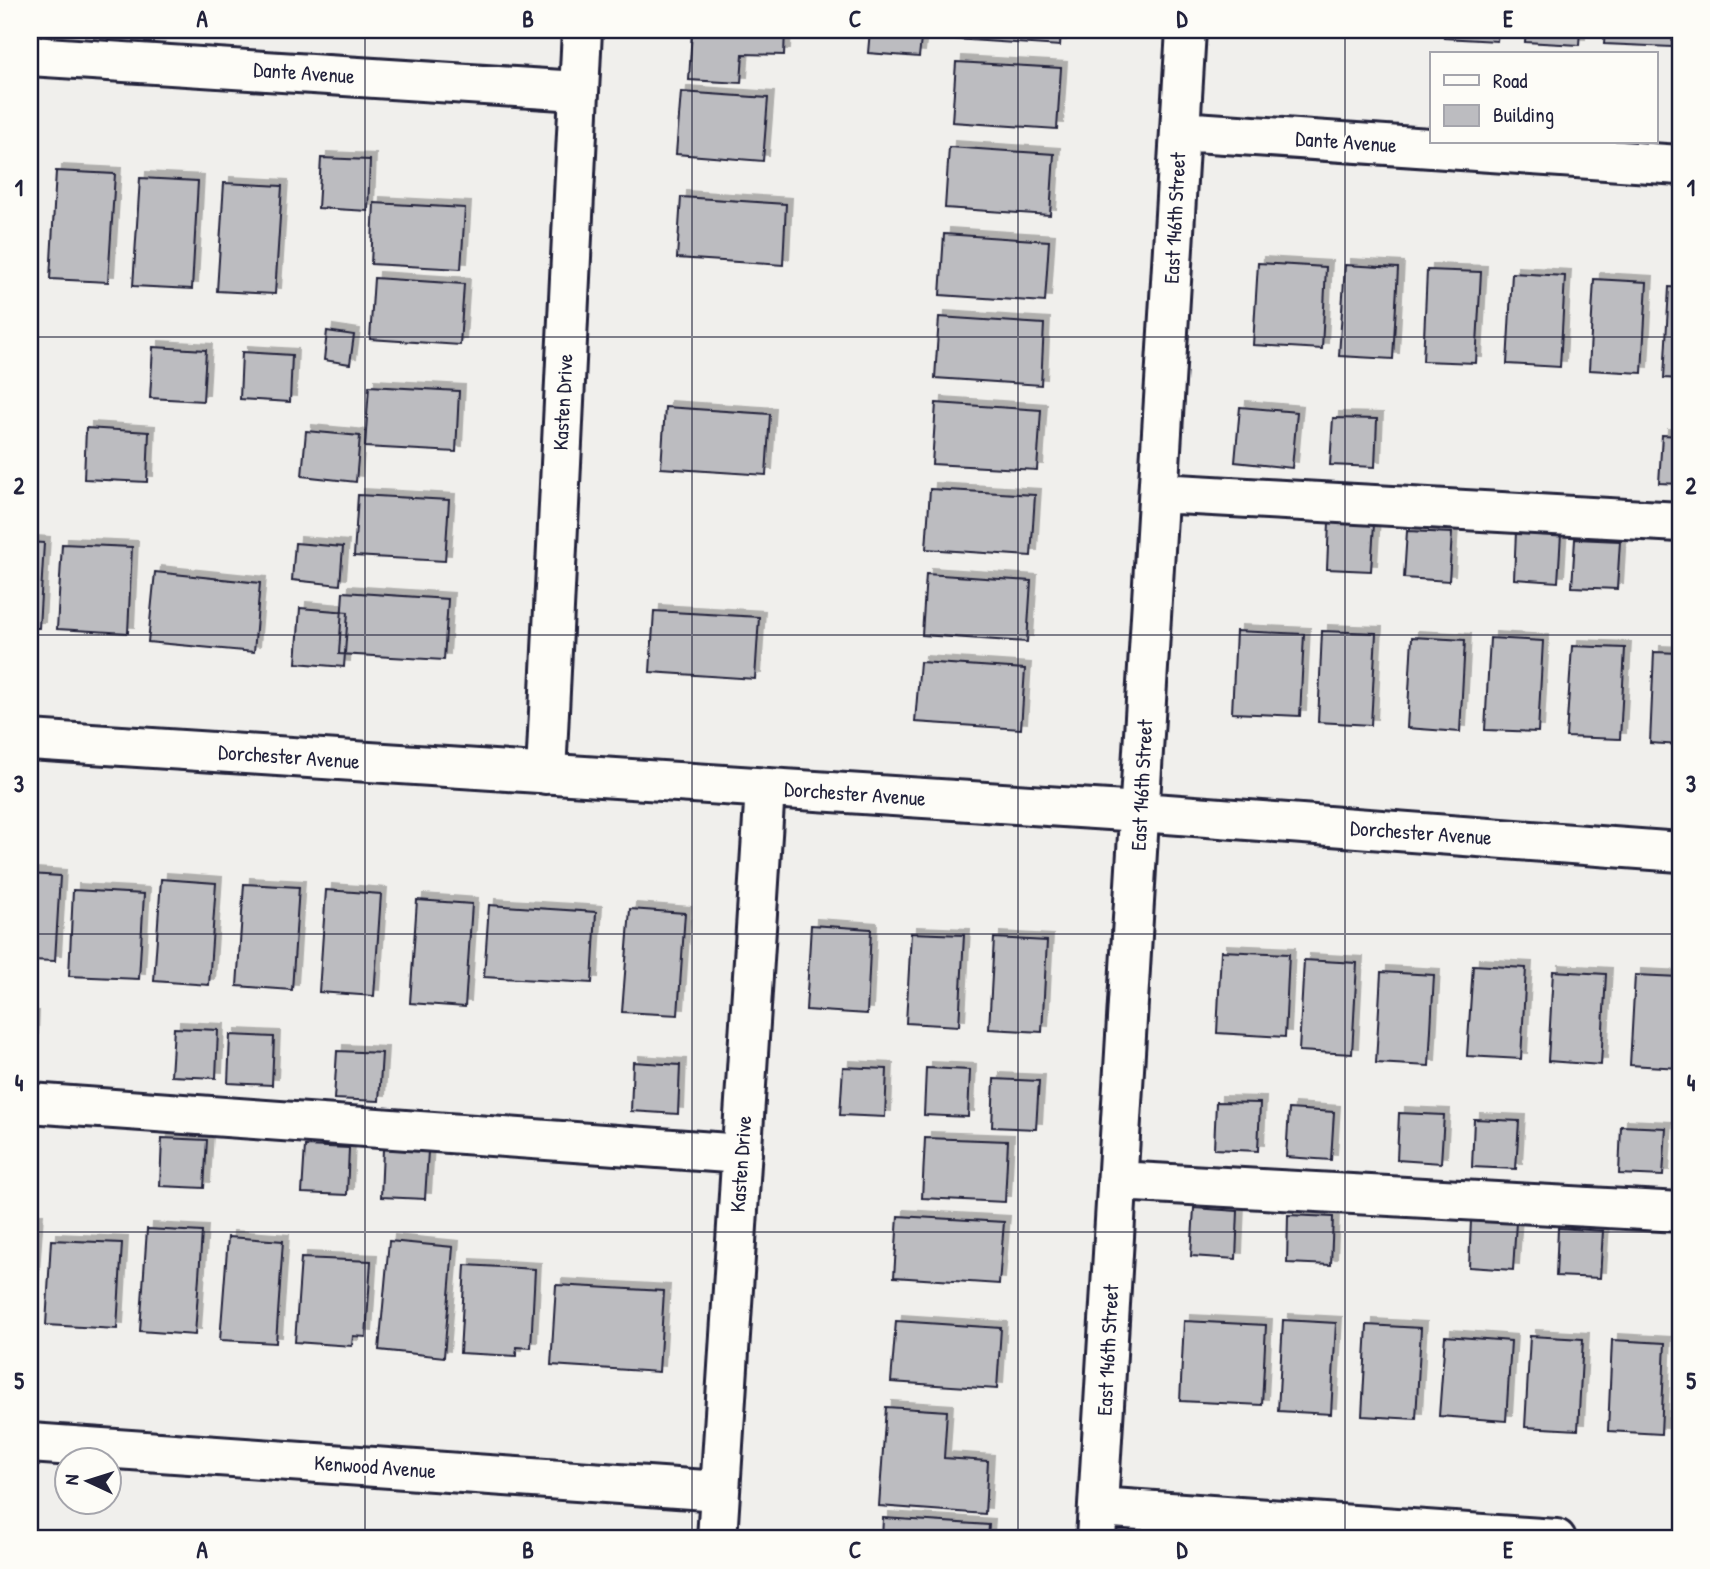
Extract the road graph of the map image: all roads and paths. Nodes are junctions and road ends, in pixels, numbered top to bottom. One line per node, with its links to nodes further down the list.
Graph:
1 (582, 30): 4 (street, Kasten Drive)
2 (1186, 30): 5 (street, East 146th Street)
3 (30, 56): 4 (street, Dante Avenue)
4 (578, 91): 10 (street, Kasten Drive)
5 (1180, 131): 6 (street, Dante Avenue); 7 (street, East 146th Street)
6 (1680, 165)
7 (1159, 493): 8 (street); 12 (street, East 146th Street)
8 (1680, 522)
9 (30, 740): 10 (street, Dorchester Avenue)
10 (546, 774): 11 (street, Dorchester Avenue)
11 (765, 788): 12 (street, Dorchester Avenue); 15 (street, Kasten Drive)
12 (1140, 812): 13 (street, Dorchester Avenue); 16 (street, East 146th Street)
13 (1680, 852)
14 (30, 1103): 15 (street)
15 (742, 1154): 19 (street, Kasten Drive)
16 (1118, 1181): 17 (street); 20 (street, East 146th Street)
17 (1680, 1212)
18 (30, 1443): 19 (street, Kenwood Avenue)
19 (720, 1491): 21 (street, Kasten Drive)
20 (1098, 1523): 22 (street)
21 (718, 1539)
22 (1556, 1539)

